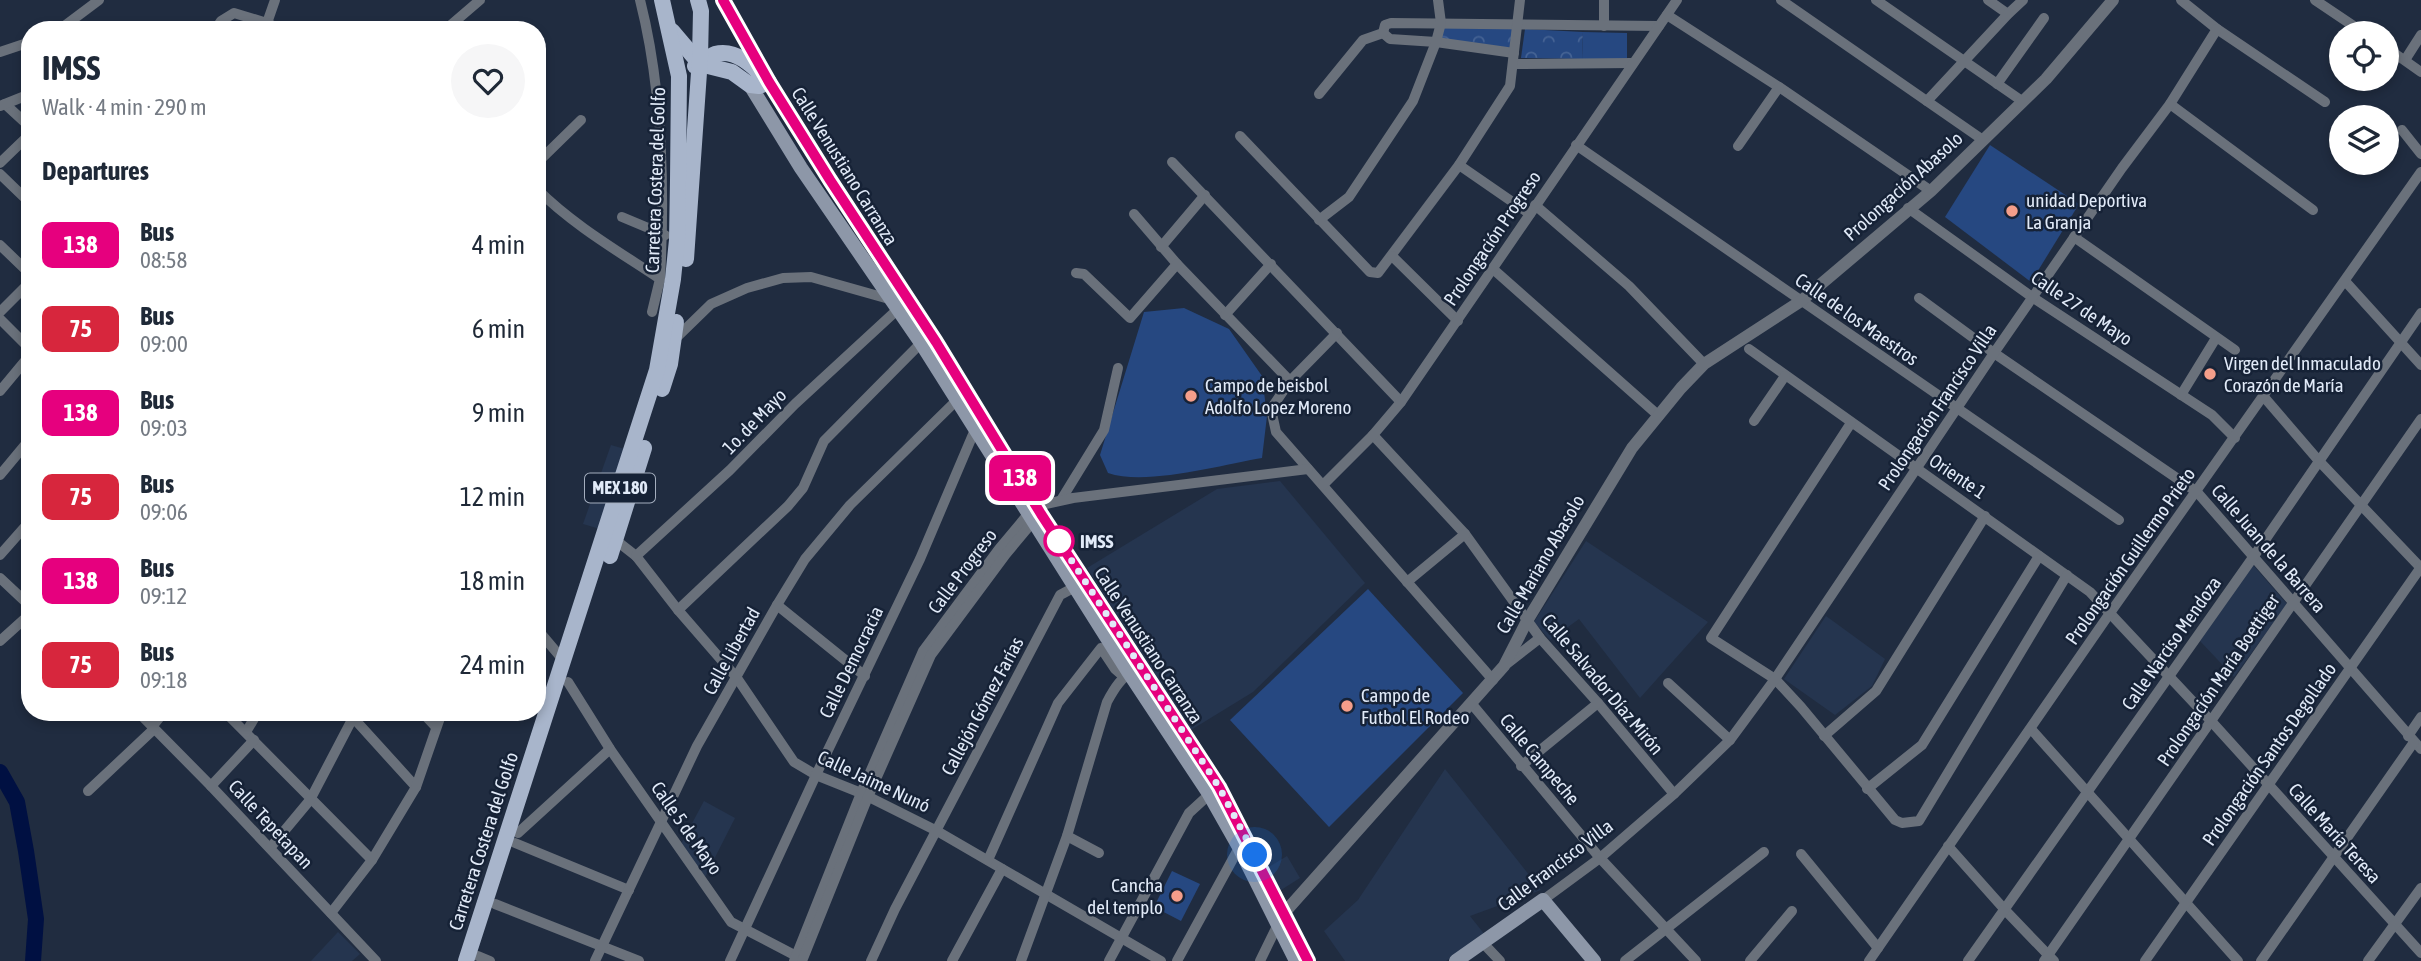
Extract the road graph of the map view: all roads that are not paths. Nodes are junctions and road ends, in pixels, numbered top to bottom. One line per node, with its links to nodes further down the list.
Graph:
1 (99, 0): 22 (street)
2 (275, 0): 25 (street)
3 (480, 0): 26 (street)
4 (640, 0): 84 (street)
5 (663, 0): 30 (main road, Carretera Costera del Golfo / MEX 180)
6 (698, 0): 44 (main road, Carretera Costera del Golfo / MEX 180)
7 (723, 0): 46 (main road, Calle Venustiano Carranza)
8 (1438, 0): 28 (street)
9 (1520, 0): 29 (street)
10 (1604, 0): 31 (street)
11 (1677, 0): 20 (street, Prolongación Progreso)
12 (1781, 0): 53 (street)
13 (1876, 0): 42 (street)
14 (1988, 0): 19 (street)
15 (2023, 0): 19 (street)
16 (2113, 0): 54 (street)
17 (2181, 0): 33 (street)
18 (2315, 0): 27 (street)
19 (2008, 14): 42 (street)
20 (1667, 15): 32 (street, Prolongación Progreso); 50 (street)
21 (2044, 18): 47 (street)
22 (71, 21)
23 (221, 21): 24 (street)
24 (260, 21)
25 (268, 21)
26 (456, 21)
27 (2346, 21)
28 (1441, 23): 29 (street); 34 (street); 36 (street)
29 (1518, 23): 31 (street); 40 (street)
30 (669, 26): 44 (main road); 49 (main road, Carretera Costera del Golfo / MEX 180)
31 (1604, 26): 32 (street)
32 (1659, 26): 43 (street, Prolongación Progreso)
33 (2217, 29): 55 (street); 56 (street, Prolongación Francisco Villa)
34 (1383, 33): 36 (street); 51 (street)
35 (2421, 35): 41 (street)
36 (1436, 42): 40 (street); 82 (street)
37 (21, 45): 38 (street)
38 (0, 52)
39 (2399, 56): 41 (street)
40 (1513, 58): 43 (street); 70 (street)
41 (2405, 60): 45 (street)
42 (1964, 61): 47 (street); 53 (street)
43 (1632, 63): 64 (street, Prolongación Progreso)
44 (700, 64): 46 (main road); 48 (main road); 49 (main road); 84 (main road, Carretera Costera del Golfo / MEX 180)
45 (2421, 72)
46 (769, 82): 48 (main road); 131 (main road, Calle Venustiano Carranza)
47 (1997, 84): 54 (street)
48 (750, 85): 100 (main road, Calle Venustiano Carranza)
49 (678, 86): 84 (main road, Carretera Costera del Golfo / MEX 180)
50 (1779, 87): 65 (street); 73 (street)
51 (1319, 94)
52 (21, 98): 57 (street)
53 (1927, 101): 62 (street)
54 (2022, 101): 62 (street, Prolongación Abasolo)
55 (2325, 102)
56 (2170, 104): 79 (street); 83 (street, Prolongación Francisco Villa)
57 (3, 105): 58 (street)
58 (21, 120)
59 (581, 120): 66 (street)
60 (2402, 130): 67 (street)
61 (1240, 136): 82 (street)
62 (1983, 140): 73 (street, Prolongación Abasolo)
63 (21, 143): 69 (street)
64 (1576, 145): 78 (street, Prolongación Progreso); 99 (street, Calle de los Maestros)
65 (1738, 146)
66 (546, 154)
67 (2421, 154)
68 (1172, 162): 75 (street)
69 (0, 163)
70 (1459, 165): 78 (street); 87 (street)
71 (2421, 172): 95 (street, Prolongación Guillermo Prieto)
72 (0, 174): 74 (street)
73 (1931, 191): 77 (street, Prolongación Abasolo)
74 (21, 194)
75 (1205, 195): 86 (street); 90 (street)
76 (546, 198): 94 (street)
77 (1908, 208): 88 (street, Prolongación Abasolo); 97 (street, Calle 27 de Mayo)
78 (1532, 209): 92 (street, Prolongación Progreso); 116 (street)
79 (2313, 210)
80 (1134, 214): 86 (street)
81 (622, 217): 84 (street)
82 (1319, 220): 87 (street)
83 (2074, 237): 97 (street, Prolongación Francisco Villa); 108 (street)
84 (676, 238): 94 (street); 110 (main road, Carretera Costera del Golfo / MEX 180); 149 (main road, Carretera Costera del Golfo / MEX 180)
85 (0, 246): 91 (street)
86 (1161, 247): 89 (street)
87 (1392, 256): 106 (street)
88 (1849, 260): 99 (street, Calle Mariano Abasolo)
89 (1177, 264): 93 (street); 104 (street)
90 (1271, 264): 104 (street); 107 (street)
91 (21, 266)
92 (1493, 269): 106 (street, Prolongación Progreso); 128 (street)
93 (1080, 274)
94 (660, 279): 102 (street)
95 (2345, 282): 112 (street); 124 (street, Prolongación Guillermo Prieto)
96 (21, 291): 101 (street)
97 (2032, 297): 115 (street, Prolongación Francisco Villa); 123 (street, Calle 27 de Mayo)
98 (1919, 298): 115 (street, Calle Juan de la Barrera)
99 (1801, 302): 116 (street, Calle Mariano Abasolo); 127 (street, Calle de los Maestros)
100 (893, 304): 110 (street); 111 (main road, Calle Venustiano Carranza); 151 (street, 1o. de Mayo)
101 (0, 312)
102 (652, 312)
103 (2421, 313): 112 (street, Calle Narciso Mendoza)
104 (1225, 315): 121 (street)
105 (0, 319): 109 (street)
106 (1458, 321): 126 (street, Prolongación Progreso)
107 (1336, 333): 121 (street); 126 (street)
108 (2216, 338): 114 (street); 123 (street)
109 (21, 340)
110 (673, 341): 149 (main road, Carretera Costera del Golfo / MEX 180)
111 (921, 343): 125 (main road, Calle Venustiano Carranza); 162 (street)
112 (2400, 343): 117 (street); 136 (street, Calle Narciso Mendoza)
113 (1749, 349): 120 (street, Oriente 1)
114 (2235, 350)
115 (1994, 353): 127 (street, Prolongación Francisco Villa); 141 (street, Calle Juan de la Barrera)
116 (1704, 364): 128 (street, Calle Mariano Abasolo)
117 (2421, 365)
118 (21, 366): 122 (street)
119 (1118, 368): 142 (street)
120 (1785, 376): 130 (street); 132 (street, Oriente 1)
121 (1290, 381): 137 (street)
122 (0, 391)
123 (2181, 395): 134 (street, Calle 27 de Mayo)
124 (2264, 397): 134 (street, Prolongación Guillermo Prieto); 136 (street)
125 (957, 400): 131 (main road, Calle Venustiano Carranza); 161 (street, Calle Libertad)
126 (1401, 402): 133 (street, Prolongación Progreso)
127 (1956, 409): 138 (street, Prolongación Francisco Villa); 146 (street, Calle de los Maestros)
128 (1659, 415): 164 (street, Calle Mariano Abasolo)
129 (2421, 419): 143 (street, Prolongación María Boettiger)
130 (1754, 421)
131 (979, 423): 144 (main road, Calle Venustiano Carranza); 173 (street, Calle Democracia)
132 (1851, 423): 138 (street, Oriente 1); 176 (street)
133 (1373, 435): 140 (street, Prolongación Progreso); 148 (street, Calle Salvador Díaz Mirón)
134 (2235, 438): 141 (street, Prolongación Guillermo Prieto)
135 (21, 450): 139 (street)
136 (2319, 461): 143 (street); 153 (street, Calle Narciso Mendoza)
137 (1308, 469): 140 (street); 142 (street)
138 (1916, 469): 145 (street, Oriente 1); 176 (street, Prolongación Francisco Villa)
139 (0, 475)
140 (1324, 485): 157 (street)
141 (2197, 492): 153 (street, Calle Juan de la Barrera); 163 (street, Prolongación Guillermo Prieto)
142 (1060, 500): 144 (street)
143 (2361, 506): 154 (street); 160 (street, Prolongación María Boettiger)
144 (1038, 511): 158 (main road, Calle Venustiano Carranza); 172 (main road, Calle Venustiano Carranza); 210 (street, Calle Progreso)
145 (1985, 516): 152 (street, Oriente 1); 196 (street)
146 (2119, 520)
147 (21, 531): 150 (street)
148 (1465, 534): 157 (street); 164 (street, Calle Salvador Díaz Mirón)
149 (610, 537): 151 (street, Calle Jaime Nunó); 169 (main road, Carretera Costera del Golfo / MEX 180); 178 (main road, Carretera Costera del Golfo / MEX 180)
150 (0, 555)
151 (636, 556): 162 (street, Calle Jaime Nunó)
152 (2039, 556): 155 (street, Oriente 1); 205 (street)
153 (2254, 556): 160 (street, Calle Juan de la Barrera); 174 (street, Calle Narciso Mendoza)
154 (2421, 567): 171 (street, Prolongación Santos Degollado)
155 (2067, 575): 163 (street, Oriente 1); 205 (street)
156 (0, 578): 159 (street)
157 (1407, 582): 177 (street)
158 (1075, 587): 172 (main road, Calle Venustiano Carranza); 213 (street, Callejón Gómez Farías)
159 (21, 598)
160 (2293, 602): 171 (street, Calle Juan de la Barrera); 191 (street, Prolongación María Boettiger)
161 (777, 605): 173 (street); 175 (street, Calle Libertad)
162 (678, 610): 175 (street, Calle Jaime Nunó)
163 (2110, 613): 174 (street, Calle María Teresa); 194 (street, Prolongación Guillermo Prieto)
164 (1527, 621): 166 (street, Calle Salvador Díaz Mirón); 170 (street, Calle Mariano Abasolo)
165 (21, 622): 168 (street)
166 (1539, 638): 170 (street); 181 (street, Calle Salvador Díaz Mirón)
167 (546, 640): 169 (street)
168 (0, 641)
169 (564, 661): 248 (main road, Carretera Costera del Golfo / MEX 180)
170 (1504, 666): 177 (street, Calle Mariano Abasolo)
171 (2350, 670): 198 (street, Calle Juan de la Barrera); 203 (street, Prolongación Santos Degollado)
172 (1131, 671): 207 (main road, Calle Venustiano Carranza); 214 (street); 226 (street)
173 (865, 676): 201 (street, Calle Democracia)
174 (2169, 676): 191 (street, Calle María Teresa); 208 (street, Calle Narciso Mendoza)
175 (737, 678): 201 (street, Calle Jaime Nunó); 212 (street, Calle Libertad)
176 (1775, 679): 196 (street); 197 (street, Prolongación Francisco Villa)
177 (1493, 680): 180 (street, Calle Mariano Abasolo)
178 (568, 682): 199 (street, Calle 5 de Mayo); 215 (main road, Carretera Costera del Golfo / MEX 180)
179 (1668, 683): 197 (street)
180 (1471, 703): 200 (street, Calle Campeche); 237 (street, Calle Mariano Abasolo)
181 (1598, 703): 200 (street); 209 (street, Calle Salvador Díaz Mirón)
182 (2421, 718): 198 (street)
183 (146, 721): 193 (street, Calle Tepetapan)
184 (158, 721): 193 (street)
185 (234, 721): 195 (street)
186 (255, 721): 195 (street)
187 (350, 721): 211 (street)
188 (359, 721): 204 (street)
189 (430, 721): 192 (street)
190 (438, 721): 192 (street)
191 (2211, 721): 203 (street, Calle María Teresa); 216 (street, Prolongación María Boettiger)
192 (436, 727): 204 (street)
193 (153, 728): 202 (street, Calle Tepetapan); 206 (street)
194 (2031, 729): 208 (street); 218 (street, Prolongación Guillermo Prieto)
195 (250, 736): 202 (street); 211 (street)
196 (1824, 736): 205 (street)
197 (1730, 740): 209 (street, Prolongación Francisco Villa)
198 (2414, 742): 224 (street)
199 (610, 749): 212 (street, Calle 5 de Mayo); 215 (street)
200 (1521, 766): 223 (street, Calle Campeche)
201 (816, 775): 210 (street, Calle Jaime Nunó); 239 (street, Calle Democracia)
202 (211, 786): 219 (street, Calle Tepetapan)
203 (2269, 786): 224 (street, Calle María Teresa); 232 (street, Prolongación Santos Degollado)
204 (416, 787): 225 (street)
205 (1867, 789)
206 (88, 791)
207 (1214, 791): 217 (main road, Calle Venustiano Carranza); 241 (street)
208 (2088, 791): 216 (street); 234 (street, Calle Narciso Mendoza)
209 (1674, 794): 223 (street, Calle Francisco Villa)
210 (865, 795): 213 (street, Calle Jaime Nunó); 246 (street, Calle Progreso)
211 (310, 800): 219 (street); 225 (street)
212 (660, 820): 229 (street, Calle Libertad); 239 (street, Calle 5 de Mayo)
213 (937, 831): 226 (street, Calle Jaime Nunó); 253 (street, Callejón Gómez Farías)
214 (1067, 836): 221 (street); 230 (street)
215 (517, 838): 229 (street); 233 (main road, Carretera Costera del Golfo / MEX 180)
216 (2130, 839): 232 (street); 247 (street, Prolongación María Boettiger)
217 (1242, 841): 237 (main road, Calle Venustiano Carranza); 258 (street)
218 (1948, 846): 234 (street); 244 (street, Prolongación Guillermo Prieto)
219 (270, 848): 236 (street, Calle Tepetapan)
220 (1763, 852): 240 (street)
221 (1099, 853)
222 (1801, 854): 244 (street)
223 (1600, 858): 231 (street, Calle Francisco Villa); 240 (street, Calle Campeche)
224 (2335, 859): 238 (street, Calle María Teresa); 272 (street)
225 (372, 860): 236 (street)
226 (988, 860): 227 (street, Calle Jaime Nunó)
227 (1002, 869): 230 (street, Calle Jaime Nunó); 254 (street)
228 (2421, 888): 238 (street)
229 (629, 890): 243 (street, Calle Libertad)
230 (1048, 893): 241 (street, Calle Jaime Nunó); 255 (street)
231 (1543, 900): 242 (main road, Calle Francisco Villa); 264 (main road)
232 (2186, 901): 270 (street, Prolongación Santos Degollado); 271 (street)
233 (495, 904): 243 (street); 248 (main road, Carretera Costera del Golfo / MEX 180)
234 (2005, 910): 247 (street); 269 (street, Calle Narciso Mendoza)
235 (1792, 911): 267 (street)
236 (331, 913): 249 (street, Calle Tepetapan)
237 (1281, 918): 259 (street, Calle Mariano Abasolo); 260 (main road, Calle Venustiano Carranza); 261 (main road, Calle Venustiano Carranza)
238 (2395, 925): 245 (street, Calle María Teresa); 273 (street)
239 (745, 929): 246 (street, Calle 5 de Mayo); 252 (street, Calle Democracia)
240 (1666, 929): 265 (street); 266 (street, Calle Campeche)
241 (1122, 938): 256 (street); 257 (street, Calle Jaime Nunó)
242 (1483, 943): 262 (main road, Calle Francisco Villa); 263 (street)
243 (603, 946): 250 (street, Calle Libertad); 251 (street)
244 (1878, 948): 268 (street, Prolongación Guillermo Prieto)
245 (2421, 953)
246 (801, 959)
247 (2049, 959)
248 (478, 960)
249 (376, 961)
250 (595, 961)
251 (639, 961)
252 (730, 961)
253 (870, 961)
254 (952, 961)
255 (1021, 961)
256 (1110, 961)
257 (1160, 961)
258 (1177, 961)
259 (1260, 961)
260 (1296, 961)
261 (1308, 961)
262 (1456, 961)
263 (1500, 961)
264 (1594, 961)
265 (1625, 961)
266 (1696, 961)
267 (1750, 961)
268 (1869, 961)
269 (1968, 961)
270 (2145, 961)
271 (2238, 961)
272 (2261, 961)
273 (2368, 961)

